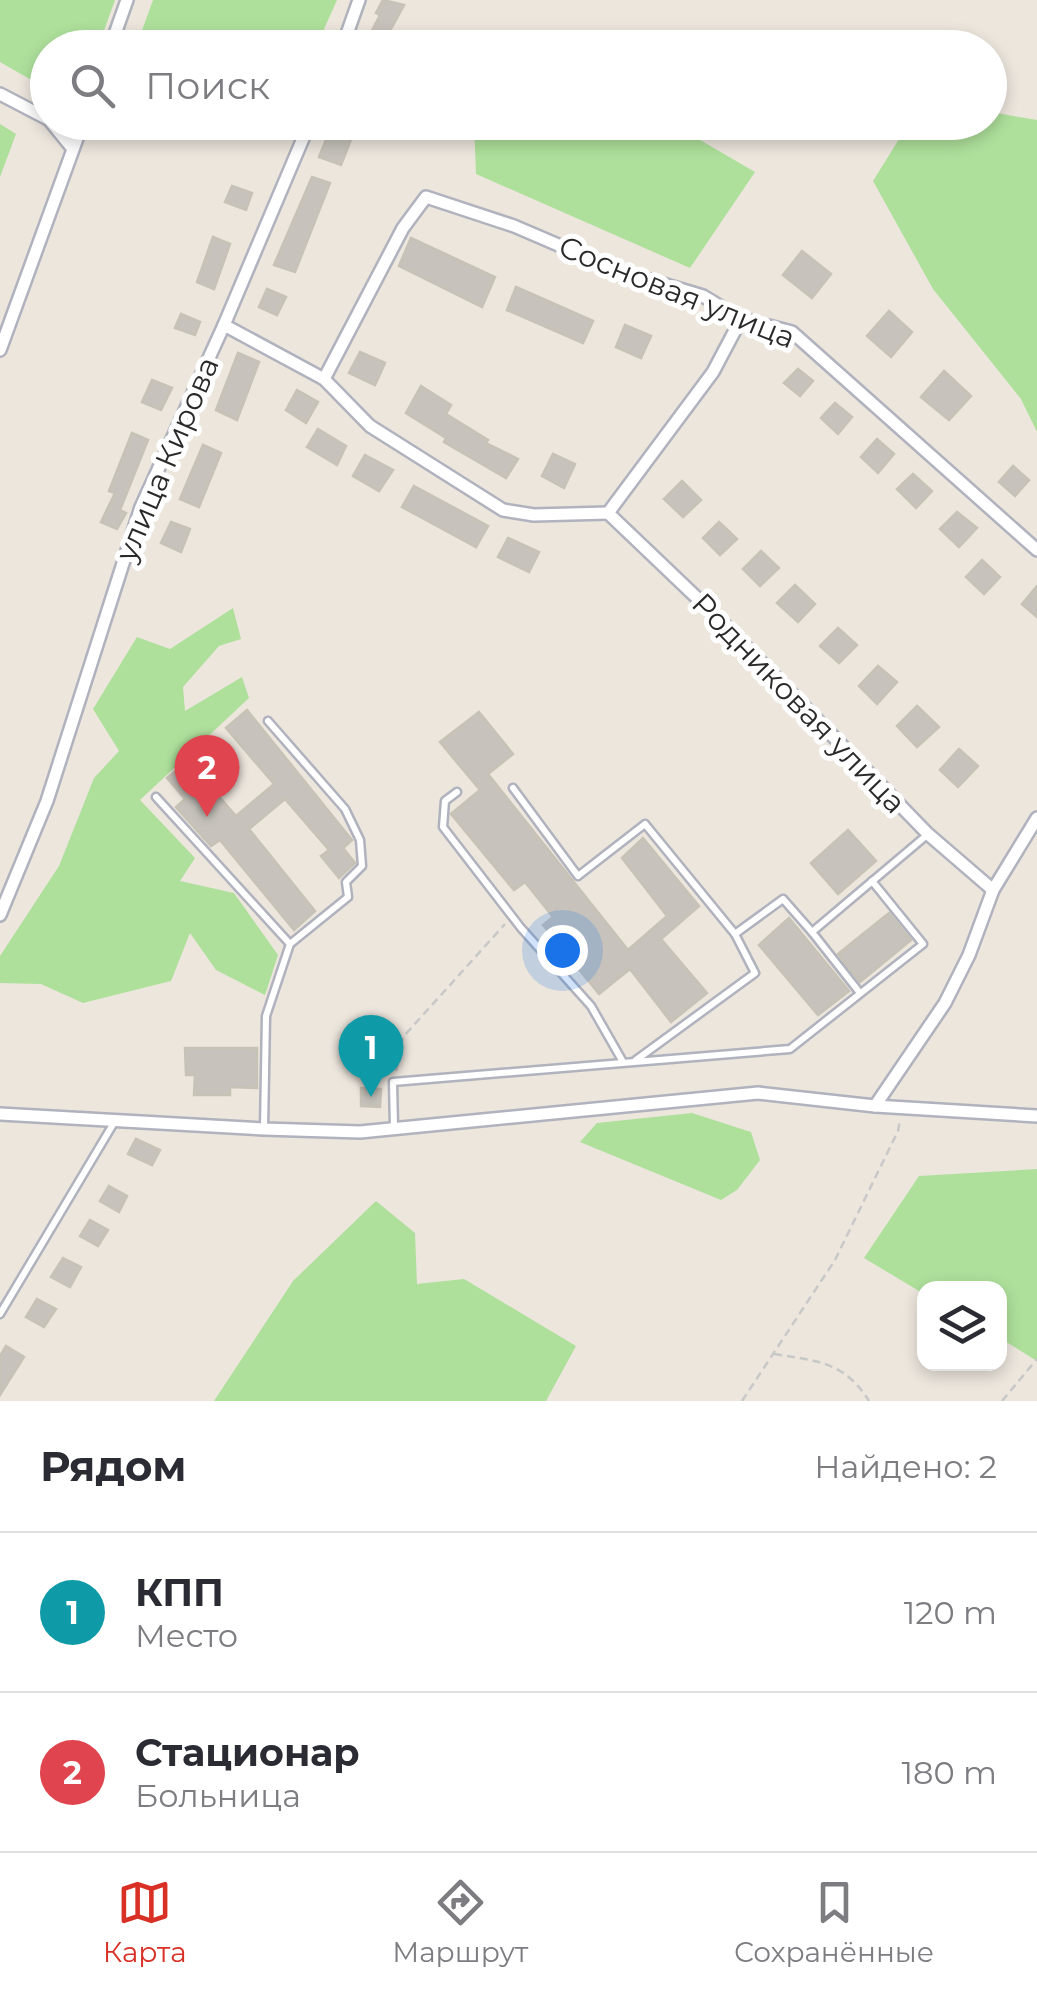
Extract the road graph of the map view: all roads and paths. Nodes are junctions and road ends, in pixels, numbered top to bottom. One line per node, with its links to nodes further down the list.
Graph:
1 (127, 0): 3 (street)
2 (360, 0): 4 (street)
3 (116, 30)
4 (349, 30)
5 (0, 94): 6 (street)
6 (30, 111)
7 (65, 140): 10 (street)
8 (76, 140): 10 (street)
9 (302, 140): 12 (street, улица Кирова)
10 (73, 149): 13 (street)
11 (741, 319): 14 (street, Сосновая улица); 15 (street); 16 (street, Сосновая улица)
12 (224, 325): 14 (street); 25 (street, улица Кирова)
13 (0, 350)
14 (324, 378): 15 (street)
15 (608, 512): 22 (street, Родниковая улица)
16 (1037, 550)
17 (268, 721): 29 (lane)
18 (512, 788): 28 (lane)
19 (457, 792): 26 (lane)
20 (156, 797): 29 (lane)
21 (1037, 818): 24 (street)
22 (928, 834): 23 (lane); 24 (street, Родниковая улица)
23 (872, 881): 27 (lane); 30 (lane)
24 (993, 890): 34 (street)
25 (0, 914)
26 (512, 917): 32 (lane); 33 (path)
27 (812, 932): 28 (lane); 30 (lane)
28 (735, 934): 31 (lane)
29 (290, 944): 40 (lane)
30 (860, 994): 31 (lane)
31 (635, 1060): 32 (lane)
32 (623, 1062): 33 (lane)
33 (393, 1082): 39 (lane)
34 (875, 1106): 35 (street); 39 (street)
35 (902, 1108): 37 (street); 42 (path)
36 (0, 1114): 38 (street)
37 (1037, 1116)
38 (116, 1120): 40 (street); 41 (lane)
39 (394, 1128): 40 (street)
40 (264, 1130)
41 (0, 1314)
42 (772, 1354): 44 (path); 45 (path)
43 (1037, 1359): 46 (path)
44 (742, 1401)
45 (869, 1401)
46 (1002, 1401)

